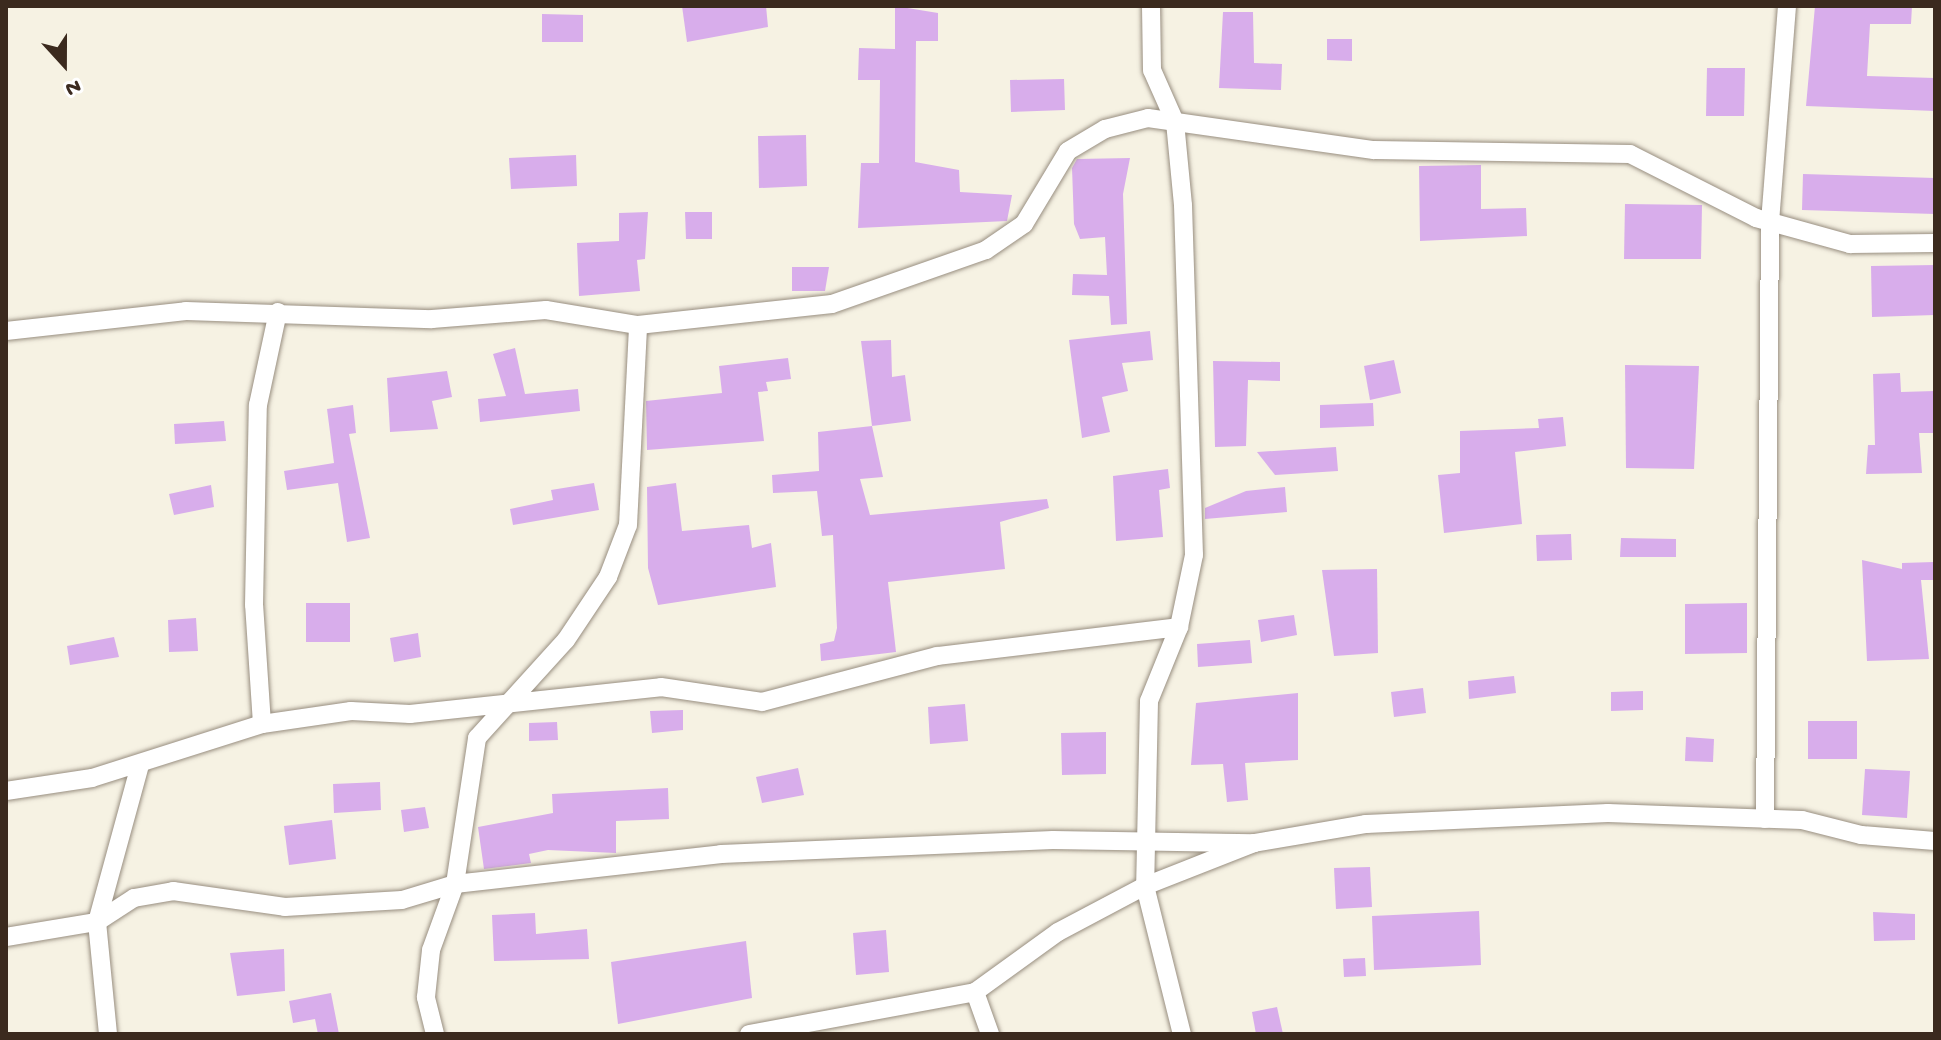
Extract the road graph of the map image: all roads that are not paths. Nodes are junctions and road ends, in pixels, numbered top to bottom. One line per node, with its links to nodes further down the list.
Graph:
1 (1151, 6): 3 (street)
2 (1787, 6): 4 (street)
3 (1175, 122): 4 (street); 7 (street); 9 (street)
4 (1770, 222): 5 (street); 14 (street)
5 (1935, 243)
6 (278, 312): 7 (street); 8 (street); 11 (street)
7 (638, 325): 10 (street)
8 (6, 331)
9 (1179, 627): 10 (street); 17 (street)
10 (516, 699): 11 (street); 18 (street)
11 (262, 724): 12 (street)
12 (140, 765): 13 (street); 20 (street)
13 (6, 791)
14 (1765, 819): 15 (street); 16 (street)
15 (1935, 841)
16 (1254, 843): 17 (street); 19 (street)
17 (1146, 845): 18 (street); 19 (street)
18 (455, 884): 20 (street); 24 (street)
19 (1145, 886): 22 (street); 27 (street)
20 (97, 922): 21 (street); 23 (street)
21 (6, 937)
22 (975, 992): 25 (street); 26 (street)
23 (108, 1034)
24 (435, 1034)
25 (749, 1034)
26 (990, 1034)
27 (1182, 1034)

